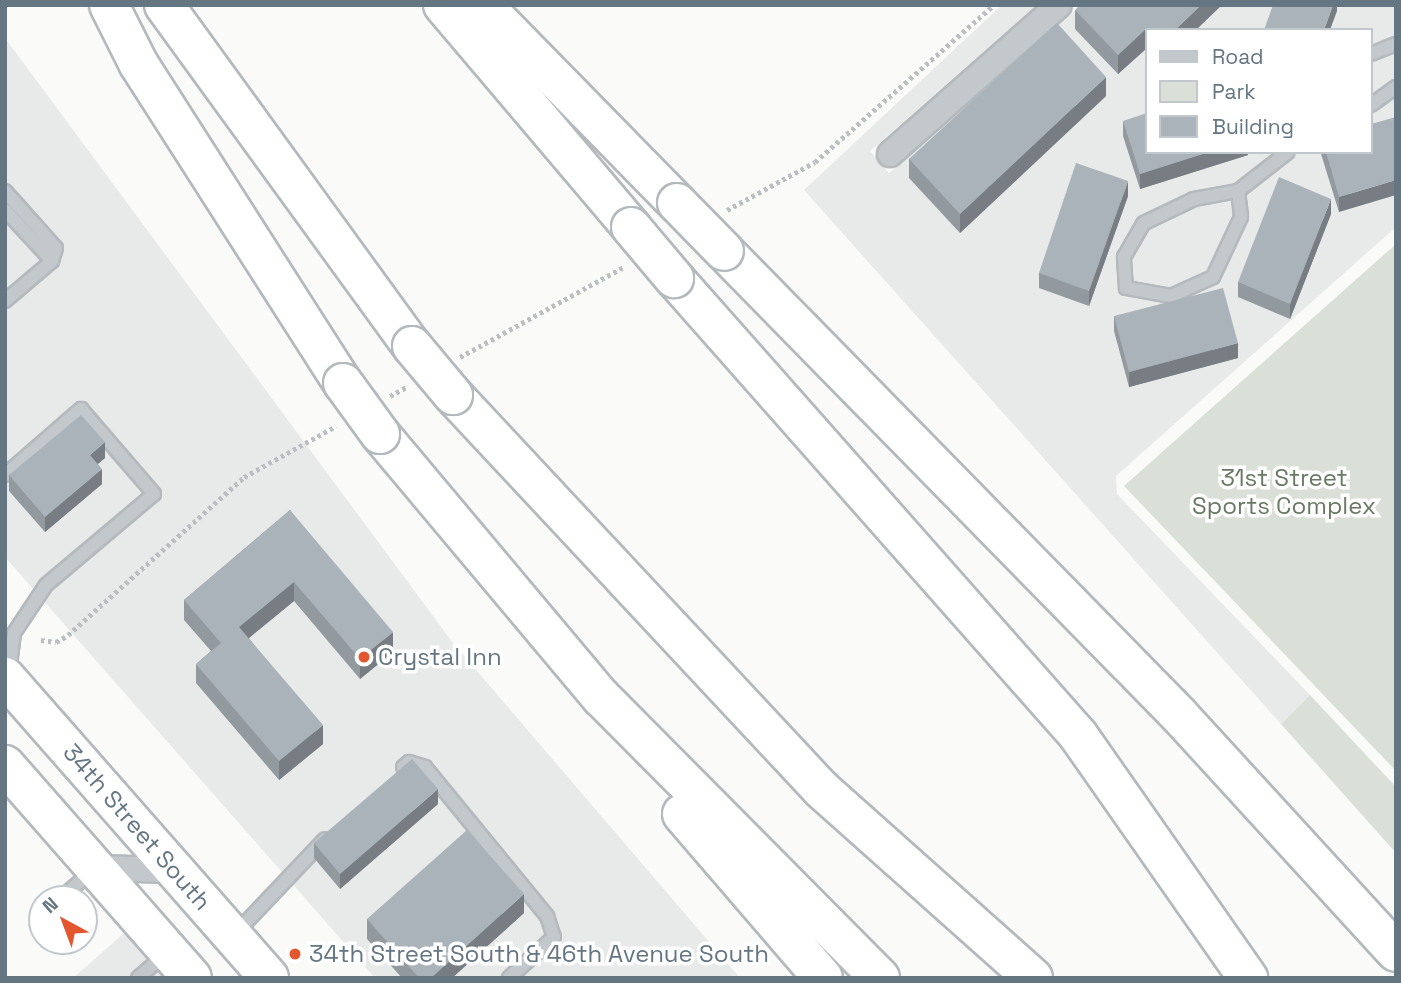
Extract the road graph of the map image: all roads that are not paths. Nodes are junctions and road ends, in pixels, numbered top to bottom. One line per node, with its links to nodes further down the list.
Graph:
1 (109, 5): 19 (highway, bridge)
2 (164, 5): 34 (highway, bridge)
3 (443, 5): 35 (highway, bridge)
4 (483, 5): 27 (highway, bridge)
5 (1059, 5): 10 (street)
6 (1396, 44): 7 (lane)
7 (1373, 53)
8 (1396, 87): 9 (lane)
9 (1373, 104)
10 (890, 154)
11 (1285, 154): 13 (lane)
12 (5, 191): 15 (lane)
13 (1238, 191): 13 (lane)
14 (5, 210): 15 (lane)
15 (52, 261): 16 (lane)
16 (5, 301)
17 (5, 475): 18 (lane)
18 (7, 679): 24 (highway, 34th Street South)
19 (601, 697): 32 (highway); 33 (highway)
20 (5, 765): 23 (highway)
21 (389, 779): 31 (lane)
22 (334, 831): 26 (lane)
23 (95, 868): 24 (street); 25 (lane); 28 (highway)
24 (174, 870): 26 (highway, 34th Street South)
25 (76, 885)
26 (232, 936): 30 (highway, 34th Street South)
27 (1396, 952)
28 (180, 965): 29 (lane)
29 (138, 978)
30 (269, 978)
31 (509, 978)
32 (823, 978)
33 (880, 978)
34 (1032, 978)
35 (1248, 978)

